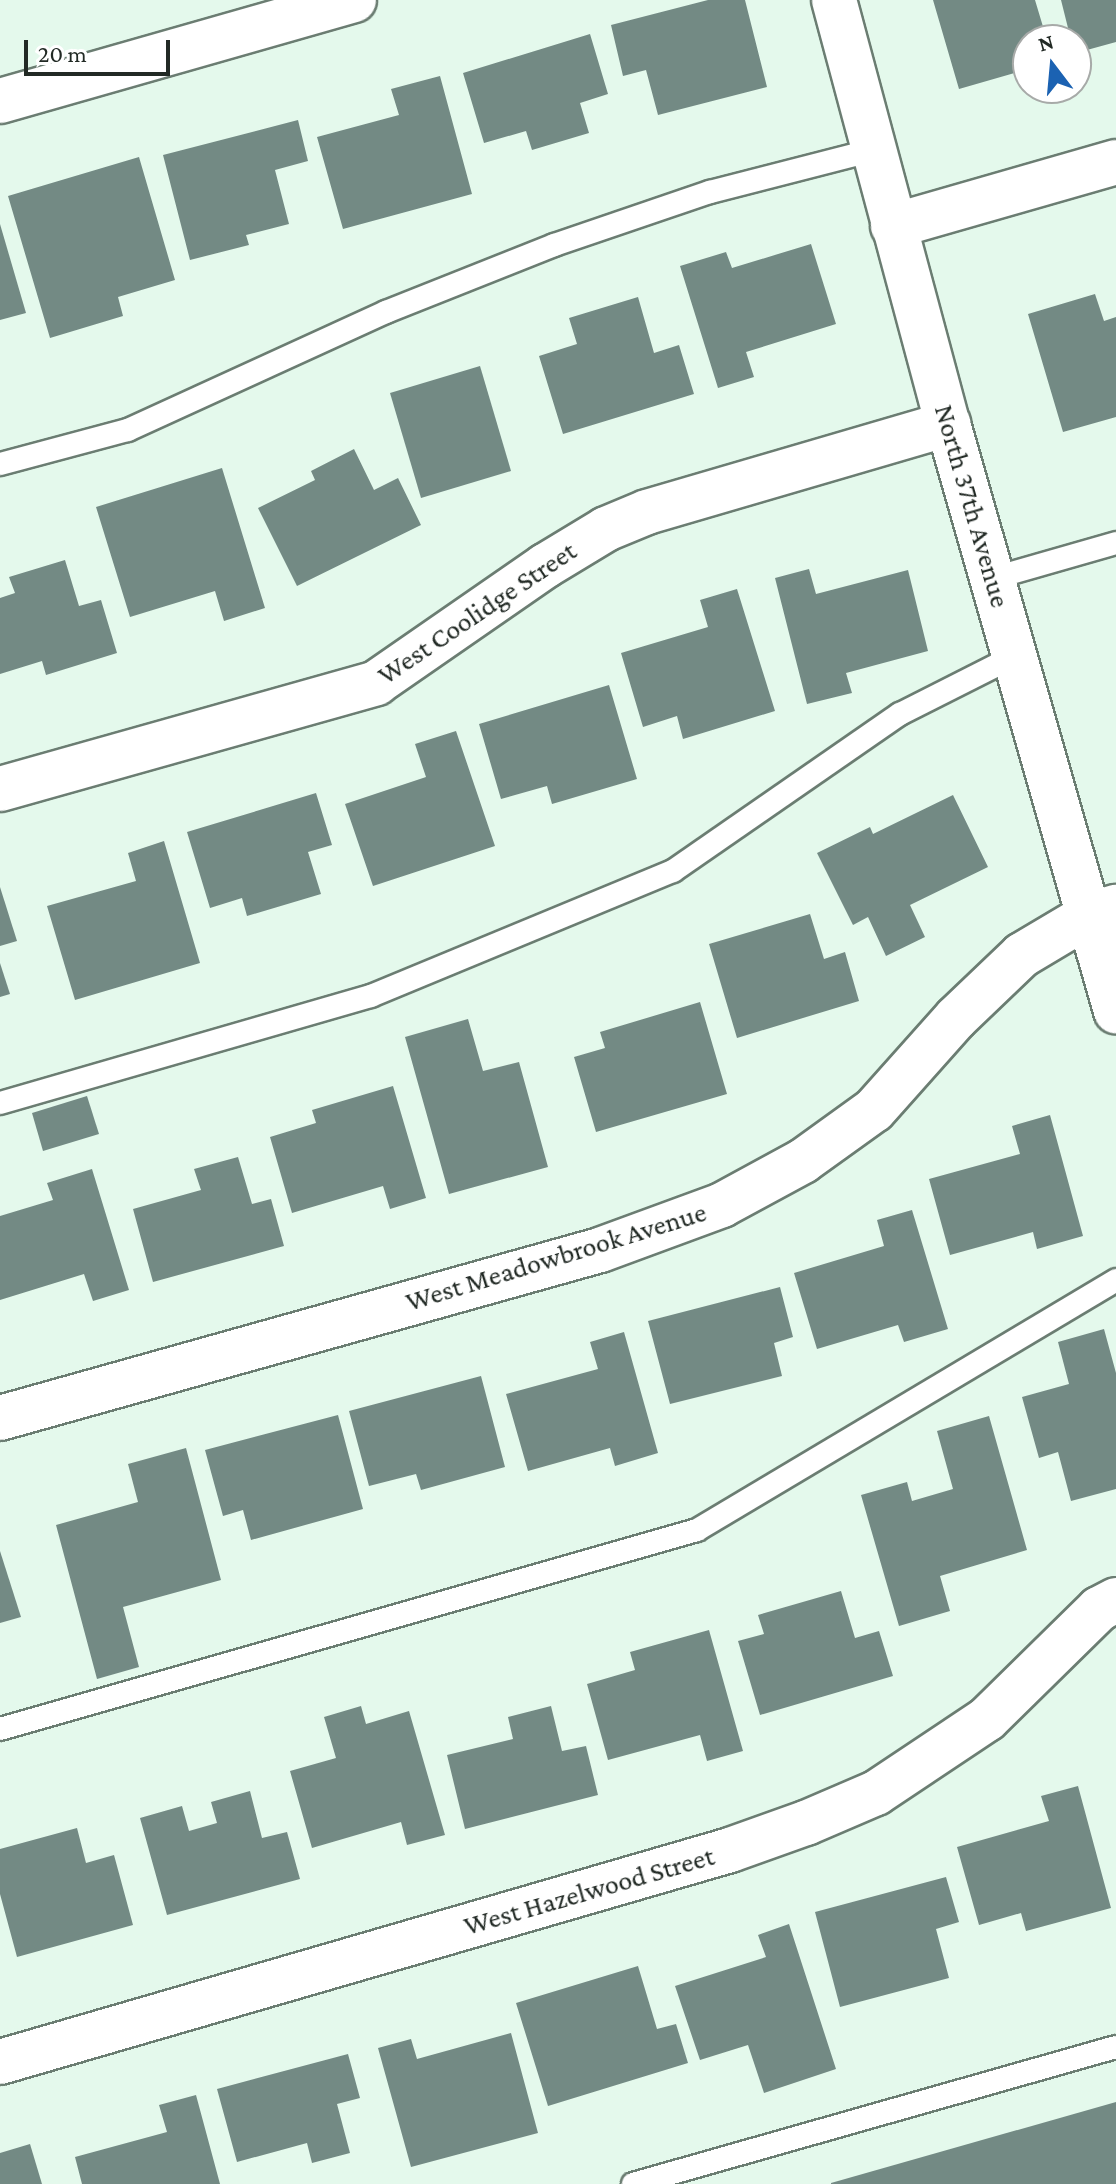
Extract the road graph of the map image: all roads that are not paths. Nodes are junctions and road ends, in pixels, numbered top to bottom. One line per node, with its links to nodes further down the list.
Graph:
1 (354, 0): 3 (street)
2 (834, 0): 4 (street, North 37th Avenue)
3 (0, 101)
4 (874, 150): 6 (street, North 37th Avenue); 8 (lane)
5 (1116, 162): 6 (street)
6 (893, 226): 7 (street, North 37th Avenue)
7 (948, 424): 10 (street, North 37th Avenue); 12 (street, West Coolidge Street)
8 (0, 464)
9 (1116, 543): 10 (lane)
10 (994, 578): 11 (street, North 37th Avenue)
11 (1015, 656): 13 (street, North 37th Avenue); 15 (lane)
12 (0, 789)
13 (1102, 911): 14 (street, North 37th Avenue); 17 (street, West Meadowbrook Avenue)
14 (1116, 1011)
15 (0, 1103)
16 (1116, 1280): 19 (lane)
17 (0, 1418)
18 (1116, 1600): 21 (street, West Hazelwood Street)
19 (0, 1729)
20 (1116, 2047): 22 (lane)
21 (0, 2062)
22 (633, 2184)

